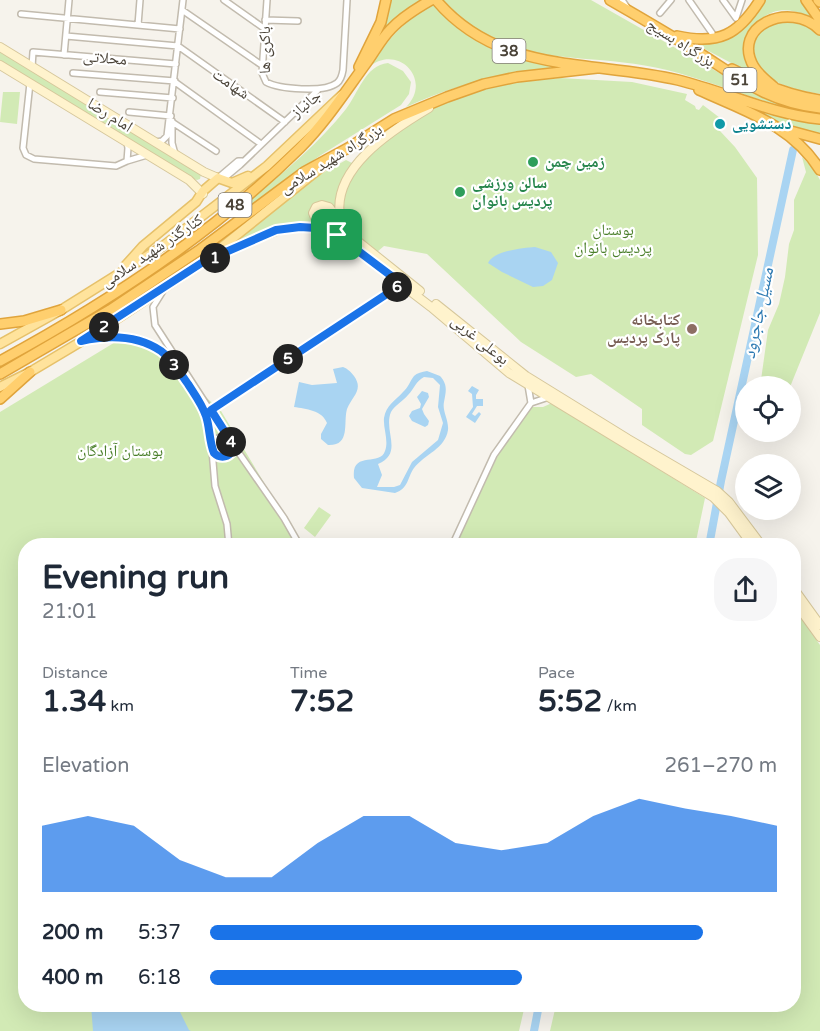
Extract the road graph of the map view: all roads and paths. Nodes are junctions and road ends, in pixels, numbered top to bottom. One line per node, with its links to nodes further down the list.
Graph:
1 (69, 0): 21 (street)
2 (140, 0): 25 (street)
3 (183, 0): 17 (street)
4 (224, 0): 27 (street)
5 (267, 0): 22 (street, باکری ها)
6 (347, 0): 47 (street, جانباز)
7 (386, 0): 42 (highway)
8 (610, 0): 18 (highway, بزرگراه بسیج / 51)
9 (622, 0): 18 (street)
10 (671, 0): 20 (street)
11 (689, 0): 29 (street)
12 (723, 0): 13 (street)
13 (742, 0)
14 (760, 0): 30 (highway)
15 (806, 0): 23 (highway)
16 (432, 1): 40 (highway, 38); 42 (highway, بزرگراه شهید سلامی / 48)
17 (182, 9): 26 (street); 38 (street)
18 (629, 11): 30 (highway, بزرگراه بسیج / 51)
19 (21, 14): 21 (street)
20 (660, 14)
21 (67, 18): 25 (street); 31 (street)
22 (265, 20): 24 (street); 27 (street, باکری ها)
23 (820, 20)
24 (298, 21)
25 (138, 25): 26 (street)
26 (180, 29): 32 (street)
27 (265, 29): 38 (street, باکری ها)
28 (820, 30): 46 (highway)
29 (712, 33)
30 (668, 34): 34 (highway, بزرگراه بسیج / 51)
31 (66, 36): 32 (street); 35 (street)
32 (178, 46): 36 (street); 57 (street, شهامت)
33 (0, 47): 39 (main road, امام رضا)
34 (695, 51): 46 (highway); 53 (highway, بزرگراه بسیج / 51)
35 (64, 55): 36 (street, محلاتی); 39 (street, محلاتی)
36 (176, 64): 44 (street)
37 (0, 65): 45 (main road, امام رضا)
38 (262, 66): 47 (street, باکری ها)
39 (32, 67): 61 (main road, امام رضا)
40 (597, 68): 43 (highway, بزرگراه بسیج / 51); 51 (highway, بزرگراه شهید سلامی / 48)
41 (73, 72): 44 (street)
42 (359, 72): 49 (highway, بزرگراه شهید سلامی / 48)
43 (675, 80): 56 (highway, بزرگراه بسیج / 51); 58 (highway)
44 (175, 81): 50 (street); 62 (street)
45 (30, 83): 60 (main road, امام رضا); 67 (street)
46 (774, 87): 52 (highway)
47 (319, 89): 57 (street, جانباز)
48 (100, 92): 50 (street)
49 (345, 93): 68 (main road, کنارگذر شهید سلامی); 86 (highway, بزرگراه شهید سلامی / 48)
50 (173, 98): 55 (street)
51 (442, 99): 64 (highway, بزرگراه شهید سلامی / 48); 76 (main road)
52 (820, 100)
53 (820, 108)
54 (129, 112): 55 (street)
55 (172, 119): 61 (street); 63 (street); 66 (street)
56 (820, 119)
57 (285, 122): 62 (street, جانباز)
58 (779, 128): 59 (highway); 69 (highway)
59 (820, 139)
60 (127, 142): 65 (main road, امام رضا); 67 (street)
61 (156, 142): 66 (main road, امام رضا)
62 (261, 144): 70 (street, جانباز)
63 (216, 151)
64 (341, 151): 78 (main road); 88 (highway, بزرگراه شهید سلامی / 48)
65 (147, 154): 67 (street); 73 (main road, امام رضا)
66 (175, 154): 71 (main road, امام رضا)
67 (127, 161)
68 (267, 166): 74 (main road); 79 (main road, کنارگذر شهید سلامی)
69 (820, 170)
70 (229, 172): 71 (street); 72 (street); 74 (street)
71 (206, 173): 72 (main road, امام رضا); 73 (main road)
72 (220, 179): 74 (main road); 75 (main road)
73 (189, 180): 75 (main road, امام رضا)
74 (233, 183)
75 (203, 194): 79 (main road)
76 (342, 225): 77 (main road, بوعلی غربی); 97 (main road, بوعلی غربی)
77 (337, 235): 78 (main road, بوعلی غربی); 80 (main road, بوعلی غربی)
78 (203, 262): 81 (main road)
79 (117, 275): 82 (main road, کنارگذر شهید سلامی)
80 (402, 284): 89 (main road, بوعلی غربی); 94 (street)
81 (167, 287): 84 (main road); 94 (street)
82 (62, 310): 83 (highway); 85 (main road, کنارگذر شهید سلامی)
83 (0, 324)
84 (81, 341): 87 (main road); 96 (street)
85 (0, 344)
86 (0, 361)
87 (30, 372): 90 (main road); 92 (highway)
88 (0, 374)
89 (528, 385): 91 (main road, بوعلی غربی); 93 (street)
90 (0, 387)
91 (549, 397): 93 (street); 97 (main road, بوعلی غربی)
92 (0, 399)
93 (531, 403): 100 (street)
94 (211, 410): 95 (street)
95 (230, 441): 96 (street); 96 (street); 99 (street)
96 (212, 448): 98 (street)
97 (718, 495): 101 (main road, بوعلی غربی); 102 (main road, بوعلی غربی)
98 (229, 538)
99 (295, 538)
100 (456, 538)
101 (747, 538)
102 (755, 538)
103 (801, 599): 105 (main road)
104 (801, 611): 106 (main road)
105 (820, 625)
106 (820, 637)

